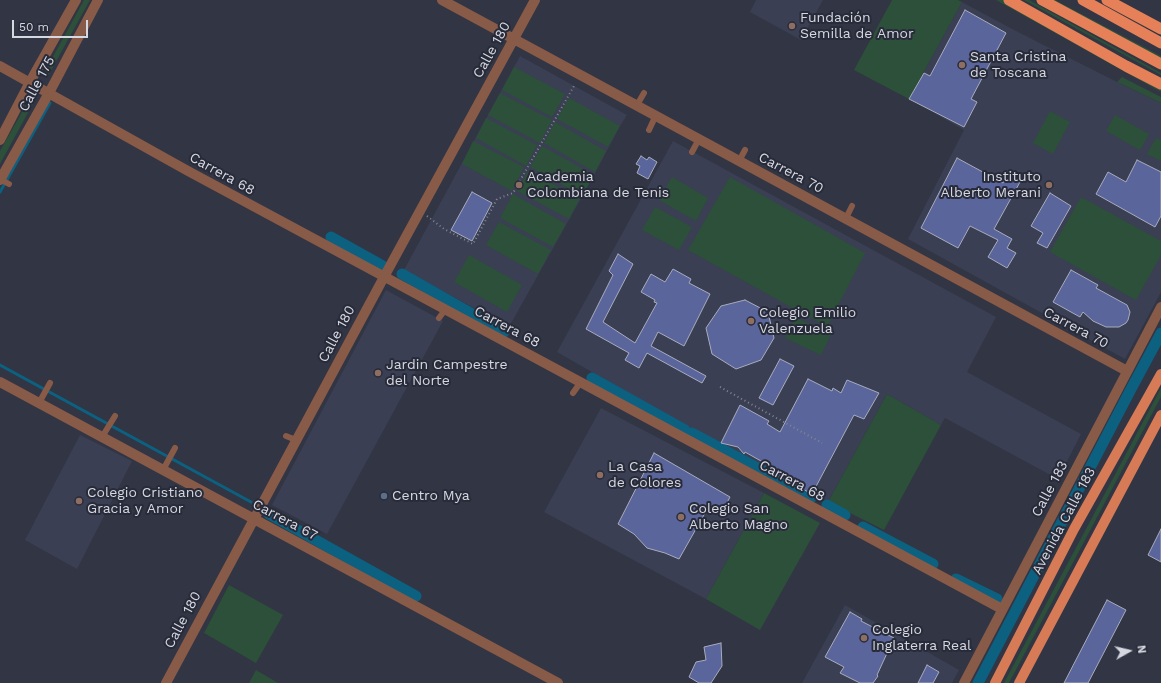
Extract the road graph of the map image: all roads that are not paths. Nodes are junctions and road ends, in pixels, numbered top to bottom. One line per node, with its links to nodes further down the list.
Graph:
1 (76, 0): 14 (street, Calle 175)
2 (98, 0): 16 (street, Calle 175)
3 (442, 0): 10 (street, Carrera 70)
4 (535, 0): 10 (street, Calle 180)
5 (1009, 0): 15 (highway)
6 (1042, 0): 12 (highway)
7 (1083, 0): 11 (highway)
8 (1107, 0): 9 (highway)
9 (1161, 29)
10 (514, 38): 18 (street, Carrera 70); 29 (street, Calle 180)
11 (1161, 43)
12 (1161, 64)
13 (0, 66): 14 (street, Carrera 68)
14 (30, 82): 16 (street, Carrera 68); 22 (street, Calle 175)
15 (1161, 84)
16 (49, 93): 26 (street, Calle 175); 29 (street, Carrera 68)
17 (644, 93): 18 (lane)
18 (637, 105): 19 (street, Carrera 70)
19 (656, 115): 20 (lane); 21 (street, Carrera 70)
20 (649, 130)
21 (699, 139): 24 (lane); 25 (street, Carrera 70)
22 (0, 140)
23 (746, 150): 25 (lane)
24 (692, 152)
25 (740, 161): 28 (street, Carrera 70)
26 (3, 181)
27 (852, 206): 28 (lane)
28 (846, 218): 31 (street, Carrera 70)
29 (384, 277): 34 (street, Carrera 68); 43 (street, Calle 180)
30 (1161, 308): 31 (street, Calle 183)
31 (1127, 371): 44 (street, Calle 183)
32 (1161, 374): 48 (main road, Avenida Calle 183)
33 (0, 382): 37 (street, Carrera 67)
34 (580, 382): 36 (lane); 44 (street, Carrera 68)
35 (50, 383): 37 (lane)
36 (573, 393)
37 (39, 403): 40 (street, Carrera 67)
38 (1161, 415): 49 (main road)
39 (115, 416): 40 (lane)
40 (102, 437): 42 (street, Carrera 67)
41 (175, 448): 42 (lane)
42 (164, 468): 43 (street, Carrera 67)
43 (253, 519): 45 (street, Calle 180); 46 (street, Carrera 67)
44 (1002, 610): 47 (street, Calle 183)
45 (166, 683)
46 (558, 683)
47 (964, 683)
48 (995, 683)
49 (1019, 683)

